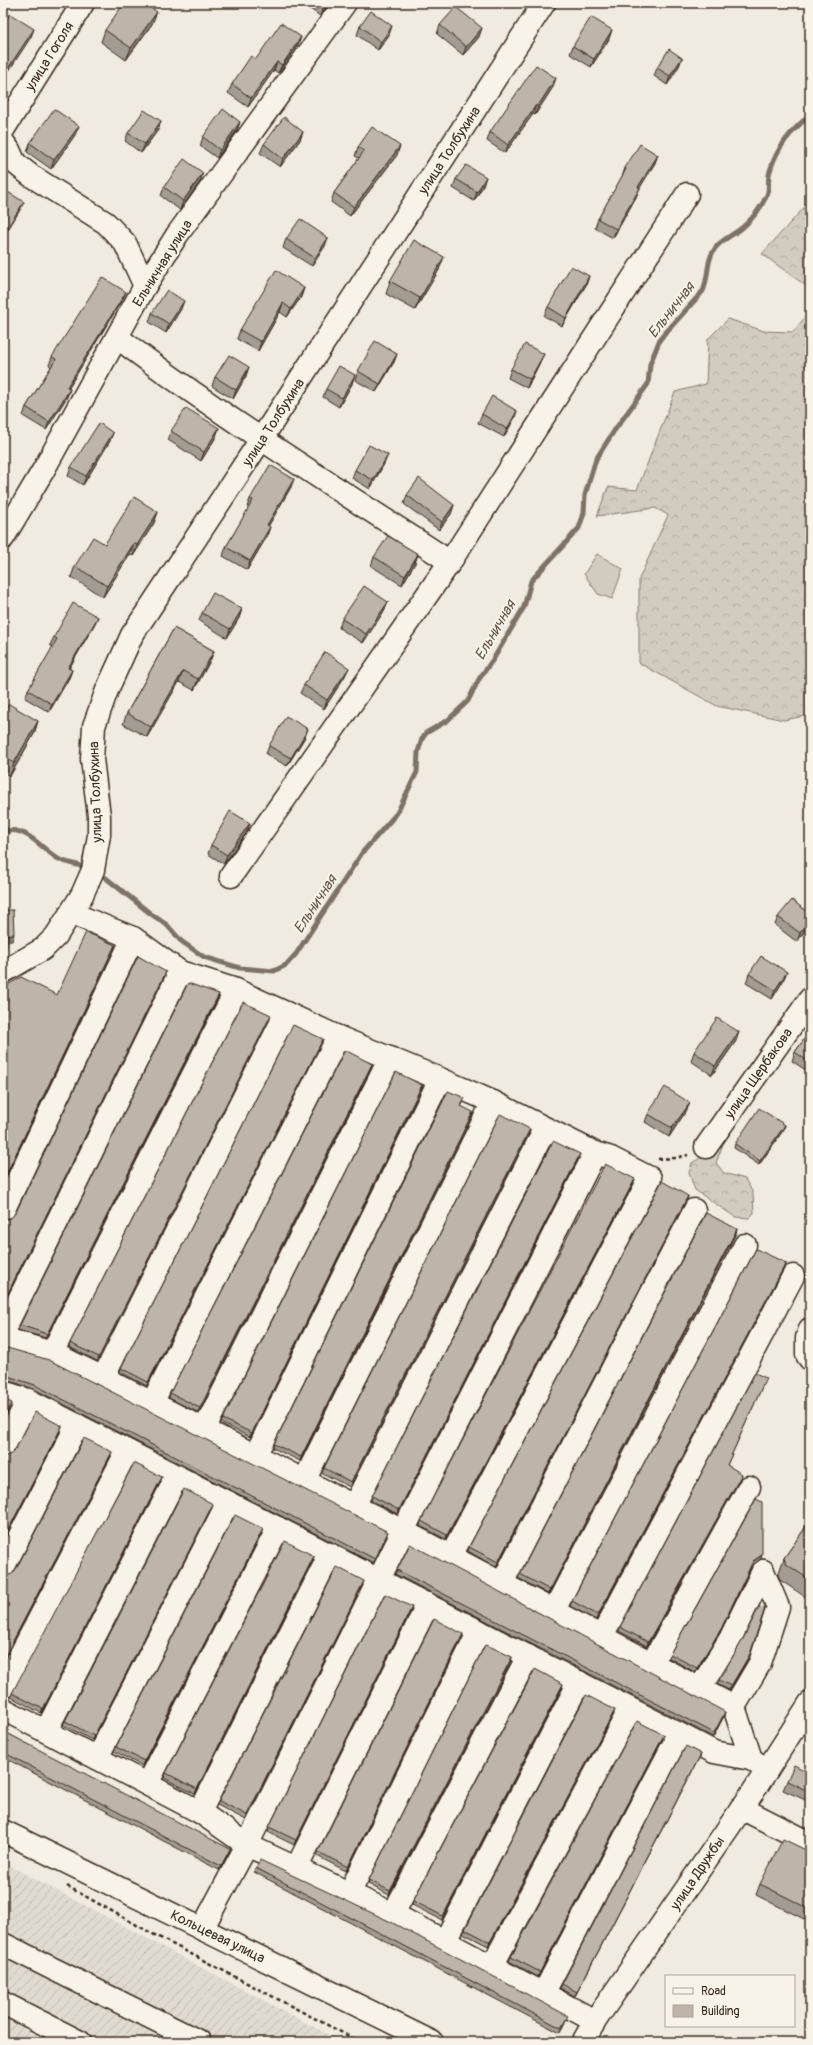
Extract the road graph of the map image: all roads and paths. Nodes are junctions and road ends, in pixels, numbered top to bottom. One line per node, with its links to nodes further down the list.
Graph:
1 (82, 3): 4 (street, улица Гоголя)
2 (345, 3): 7 (street, Ельничная улица)
3 (544, 3): 9 (street, улица Толбухина)
4 (3, 130)
5 (3, 142): 7 (street)
6 (687, 194): 11 (street)
7 (145, 286): 8 (street, Ельничная улица)
8 (118, 338): 9 (street); 10 (street, Ельничная улица)
9 (262, 438): 11 (street); 13 (street, улица Толбухина)
10 (3, 538)
11 (450, 562): 12 (street)
12 (231, 876)
13 (71, 913): 14 (street); 15 (street, улица Толбухина)
14 (133, 938): 16 (street); 29 (street)
15 (3, 972)
16 (180, 972): 17 (street); 33 (street)
17 (236, 990): 19 (street); 35 (street)
18 (810, 999): 25 (street, улица Щербакова)
19 (286, 1013): 20 (street); 37 (street)
20 (338, 1037): 21 (street); 40 (street)
21 (390, 1058): 22 (street); 42 (street)
22 (440, 1079): 23 (street); 45 (street)
23 (493, 1102): 24 (street); 47 (street)
24 (545, 1129): 26 (street); 50 (street)
25 (706, 1147): 27 (path)
26 (595, 1153): 52 (street); 54 (street)
27 (651, 1160)
28 (694, 1210): 57 (street)
29 (3, 1211)
30 (745, 1245): 59 (street)
31 (793, 1276): 61 (street)
32 (810, 1329): 36 (street)
33 (3, 1332)
34 (3, 1338): 35 (street)
35 (52, 1353): 37 (street)
36 (810, 1359)
37 (103, 1378): 40 (street)
38 (3, 1392): 39 (street)
39 (28, 1400): 41 (street); 43 (street)
40 (152, 1403): 42 (street)
41 (77, 1425): 44 (street); 55 (street)
42 (204, 1430): 45 (street)
43 (3, 1448)
44 (127, 1451): 46 (street); 65 (street)
45 (255, 1456): 47 (street)
46 (177, 1476): 49 (street); 71 (street)
47 (304, 1480): 50 (street)
48 (749, 1486): 63 (street)
49 (228, 1502): 51 (street); 75 (street)
50 (354, 1506): 52 (street)
51 (278, 1528): 53 (street); 77 (street)
52 (403, 1531): 54 (street); 56 (street)
53 (330, 1554): 56 (street); 79 (street)
54 (451, 1556): 57 (street)
55 (3, 1568)
56 (379, 1580): 58 (street); 82 (street)
57 (502, 1583): 59 (street)
58 (428, 1604): 60 (street); 83 (street)
59 (554, 1610): 61 (street)
60 (479, 1631): 62 (street); 85 (street)
61 (602, 1636): 63 (street)
62 (528, 1656): 64 (street); 86 (street)
63 (652, 1663): 66 (street)
64 (578, 1682): 70 (street); 88 (street)
65 (3, 1688)
66 (700, 1688): 68 (street); 68 (street)
67 (810, 1703): 74 (street, улица Дружбы)
68 (734, 1706): 76 (street)
69 (3, 1708): 71 (street)
70 (630, 1708): 72 (street); 90 (street)
71 (46, 1731): 75 (street)
72 (679, 1734): 76 (street); 91 (street)
73 (810, 1734): 74 (street)
74 (787, 1740): 76 (street, улица Дружбы)
75 (97, 1758): 77 (street)
76 (759, 1765): 78 (street, улица Дружбы)
77 (147, 1784): 79 (street)
78 (741, 1808): 81 (street); 93 (street, улица Дружбы)
79 (200, 1812): 82 (street)
80 (3, 1831): 87 (street, Кольцевая улица)
81 (810, 1843)
82 (247, 1845): 83 (street); 87 (street)
83 (296, 1869): 85 (street)
84 (65, 1885): 96 (path)
85 (349, 1894): 86 (street)
86 (393, 1914): 88 (street)
87 (202, 1929): 97 (street, Кольцевая улица)
88 (445, 1941): 90 (street)
89 (3, 1944): 95 (street)
90 (492, 1966): 91 (street)
91 (543, 1994): 93 (street)
92 (3, 2003): 94 (street)
93 (595, 2021): 98 (street, улица Дружбы)
94 (80, 2042)
95 (200, 2042)
96 (360, 2042)
97 (432, 2042)
98 (583, 2042)

